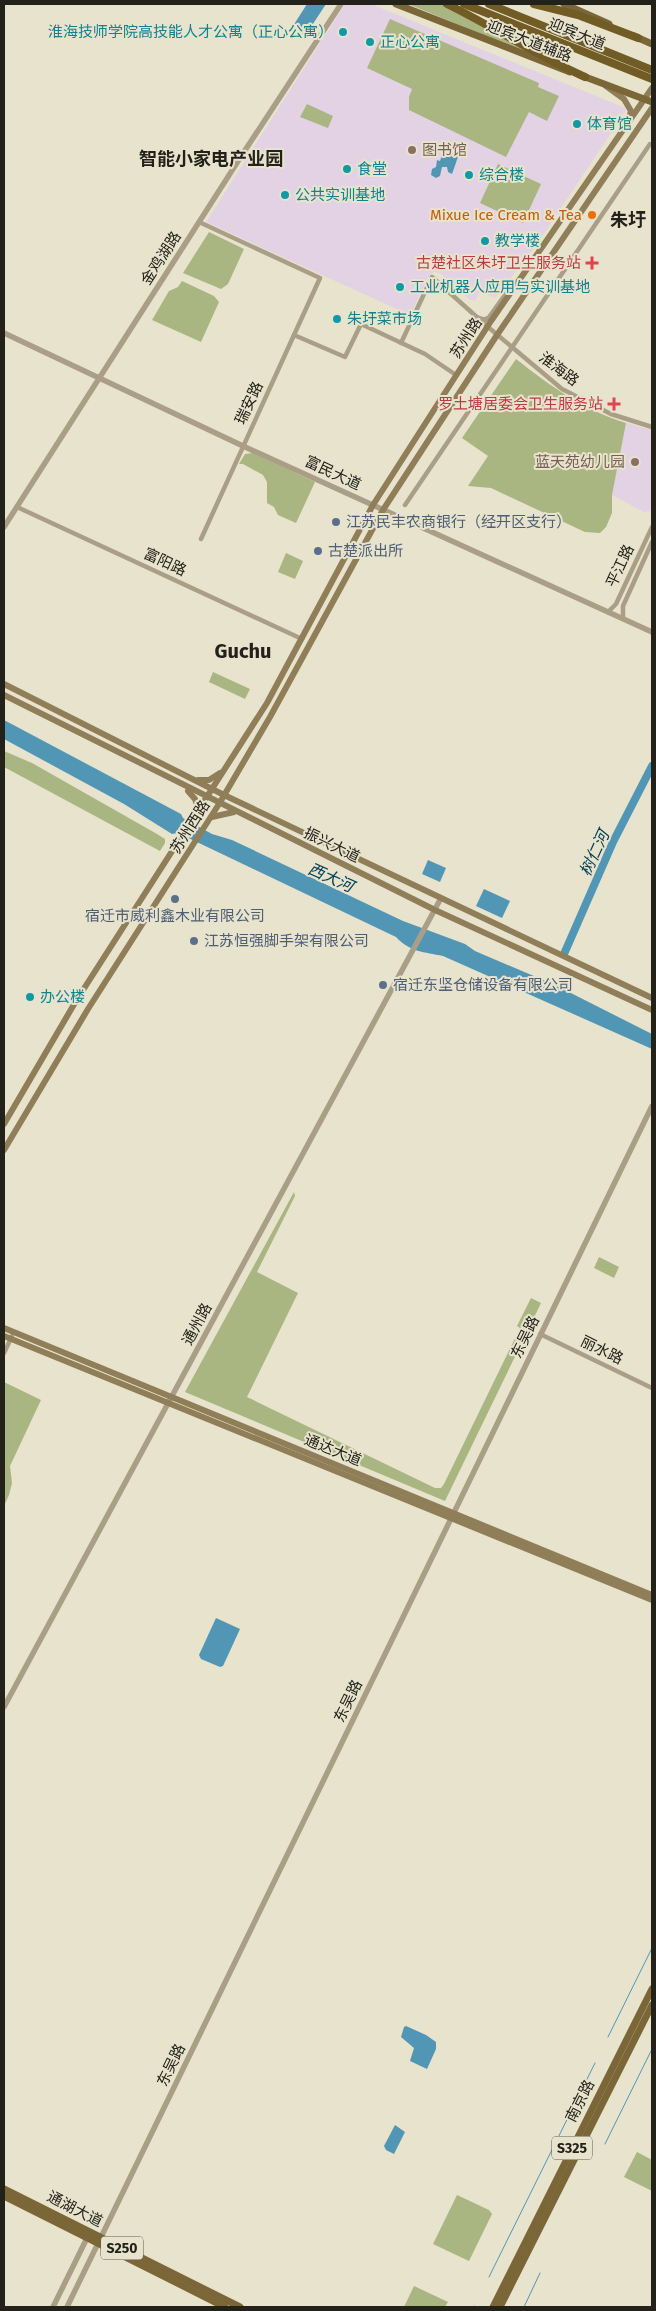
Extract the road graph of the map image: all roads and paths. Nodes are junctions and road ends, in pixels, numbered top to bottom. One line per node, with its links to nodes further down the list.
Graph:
1 (341, 4): 22 (street, 金鸡湖路)
2 (396, 4): 11 (main road, 迎宾大道辅路)
3 (447, 4): 11 (highway)
4 (464, 4): 12 (highway, 迎宾大道)
5 (489, 4): 10 (highway, 迎宾大道)
6 (534, 4): 8 (highway)
7 (564, 4): 8 (main road)
8 (638, 38): 9 (main road)
9 (652, 44)
10 (652, 70)
11 (584, 77): 13 (main road, 迎宾大道辅路)
12 (652, 79)
13 (601, 83): 15 (main road, 迎宾大道辅路); 19 (main road)
14 (652, 88): 15 (main road, 苏州路)
15 (645, 99): 16 (main road, 迎宾大道辅路); 19 (main road, 苏州路)
16 (652, 102)
17 (652, 108): 20 (main road, 苏州路)
18 (652, 117): 20 (main road)
19 (628, 124): 23 (main road, 苏州路)
20 (639, 127): 28 (main road, 苏州路)
21 (650, 144): 30 (street)
22 (199, 222): 27 (street, 瑞安路); 32 (street, 金鸡湖路)
23 (530, 266): 24 (street); 25 (main road, 苏州路)
24 (478, 318): 25 (street, 淮海路); 29 (street, 淮海路)
25 (488, 327): 28 (street, 淮海路); 31 (main road, 苏州路)
26 (4, 333): 32 (street, 富民大道)
27 (294, 335): 29 (street); 34 (street, 瑞安路)
28 (498, 335): 30 (street, 淮海路); 38 (main road, 苏州路)
29 (401, 343): 31 (street)
30 (512, 347): 33 (street, 淮海路); 36 (street)
31 (456, 376): 35 (main road, 苏州路)
32 (99, 378): 34 (street, 富民大道); 37 (street, 金鸡湖路)
33 (652, 427)
34 (243, 446): 35 (street, 富民大道); 41 (street, 瑞安路)
35 (373, 505): 38 (street, 富民大道); 46 (main road, 苏州西路)
36 (405, 505)
37 (17, 507): 39 (street, 金鸡湖路); 46 (street, 富阳路)
38 (383, 510): 43 (street, 富民大道); 52 (main road, 苏州西路)
39 (4, 527)
40 (652, 527): 43 (street, 平江路)
41 (200, 539)
42 (652, 542): 44 (street, 平江路)
43 (608, 612): 44 (street, 富民大道)
44 (623, 619): 45 (street, 富民大道)
45 (652, 632)
46 (302, 639): 49 (main road, 苏州西路)
47 (4, 684): 51 (main road, 振兴大道)
48 (4, 695): 53 (main road, 振兴大道)
49 (226, 766): 50 (main road, 苏州西路); 51 (main road)
50 (221, 774): 52 (main road); 54 (main road, 苏州西路)
51 (189, 777): 54 (main road, 振兴大道)
52 (232, 782): 55 (main road, 苏州西路); 57 (main road)
53 (179, 784): 56 (main road, 振兴大道); 59 (main road)
54 (212, 789): 55 (main road, 振兴大道); 56 (main road, 苏州西路)
55 (224, 795): 57 (main road, 振兴大道); 58 (main road, 苏州西路)
56 (206, 798): 58 (main road, 振兴大道); 59 (main road, 苏州西路)
57 (238, 802): 62 (main road, 振兴大道)
58 (219, 804): 60 (main road, 振兴大道); 61 (main road, 苏州西路)
59 (198, 812): 67 (main road, 苏州西路)
60 (236, 812): 61 (main road); 63 (main road, 振兴大道)
61 (209, 820): 68 (main road, 苏州西路)
62 (441, 898): 63 (street, 通州路); 64 (main road, 振兴大道)
63 (435, 910): 65 (main road, 振兴大道); 74 (street, 通州路)
64 (652, 998)
65 (652, 1010)
66 (652, 1106): 70 (street, 东吴路)
67 (4, 1124)
68 (4, 1150)
69 (9, 1330): 71 (street); 74 (main road, 通达大道)
70 (540, 1334): 73 (street, 丽水路); 75 (street, 东吴路)
71 (6, 1339): 72 (street); 74 (main road, 通达大道)
72 (4, 1353)
73 (652, 1388)
74 (169, 1400): 75 (main road, 通达大道); 78 (street, 通州路)
75 (452, 1516): 76 (main road, 通达大道); 77 (main road, 通达大道); 84 (street, 东吴路)
76 (652, 1595)
77 (652, 1600)
78 (4, 1707)
79 (652, 1989): 89 (main road, 南京路 / S325)
80 (652, 2005): 90 (main road, 南京路 / S325)
81 (4, 2189): 84 (main road, 通湖大道 / S250)
82 (4, 2196): 83 (main road, 通湖大道 / S250)
83 (87, 2238): 84 (main road, 通湖大道 / S250); 85 (street)
84 (100, 2240): 86 (street, 东吴路); 87 (main road, 通湖大道 / S250); 88 (main road, 通湖大道 / S250)
85 (53, 2307)
86 (67, 2307)
87 (225, 2307)
88 (240, 2307)
89 (493, 2307)
90 (500, 2307)

